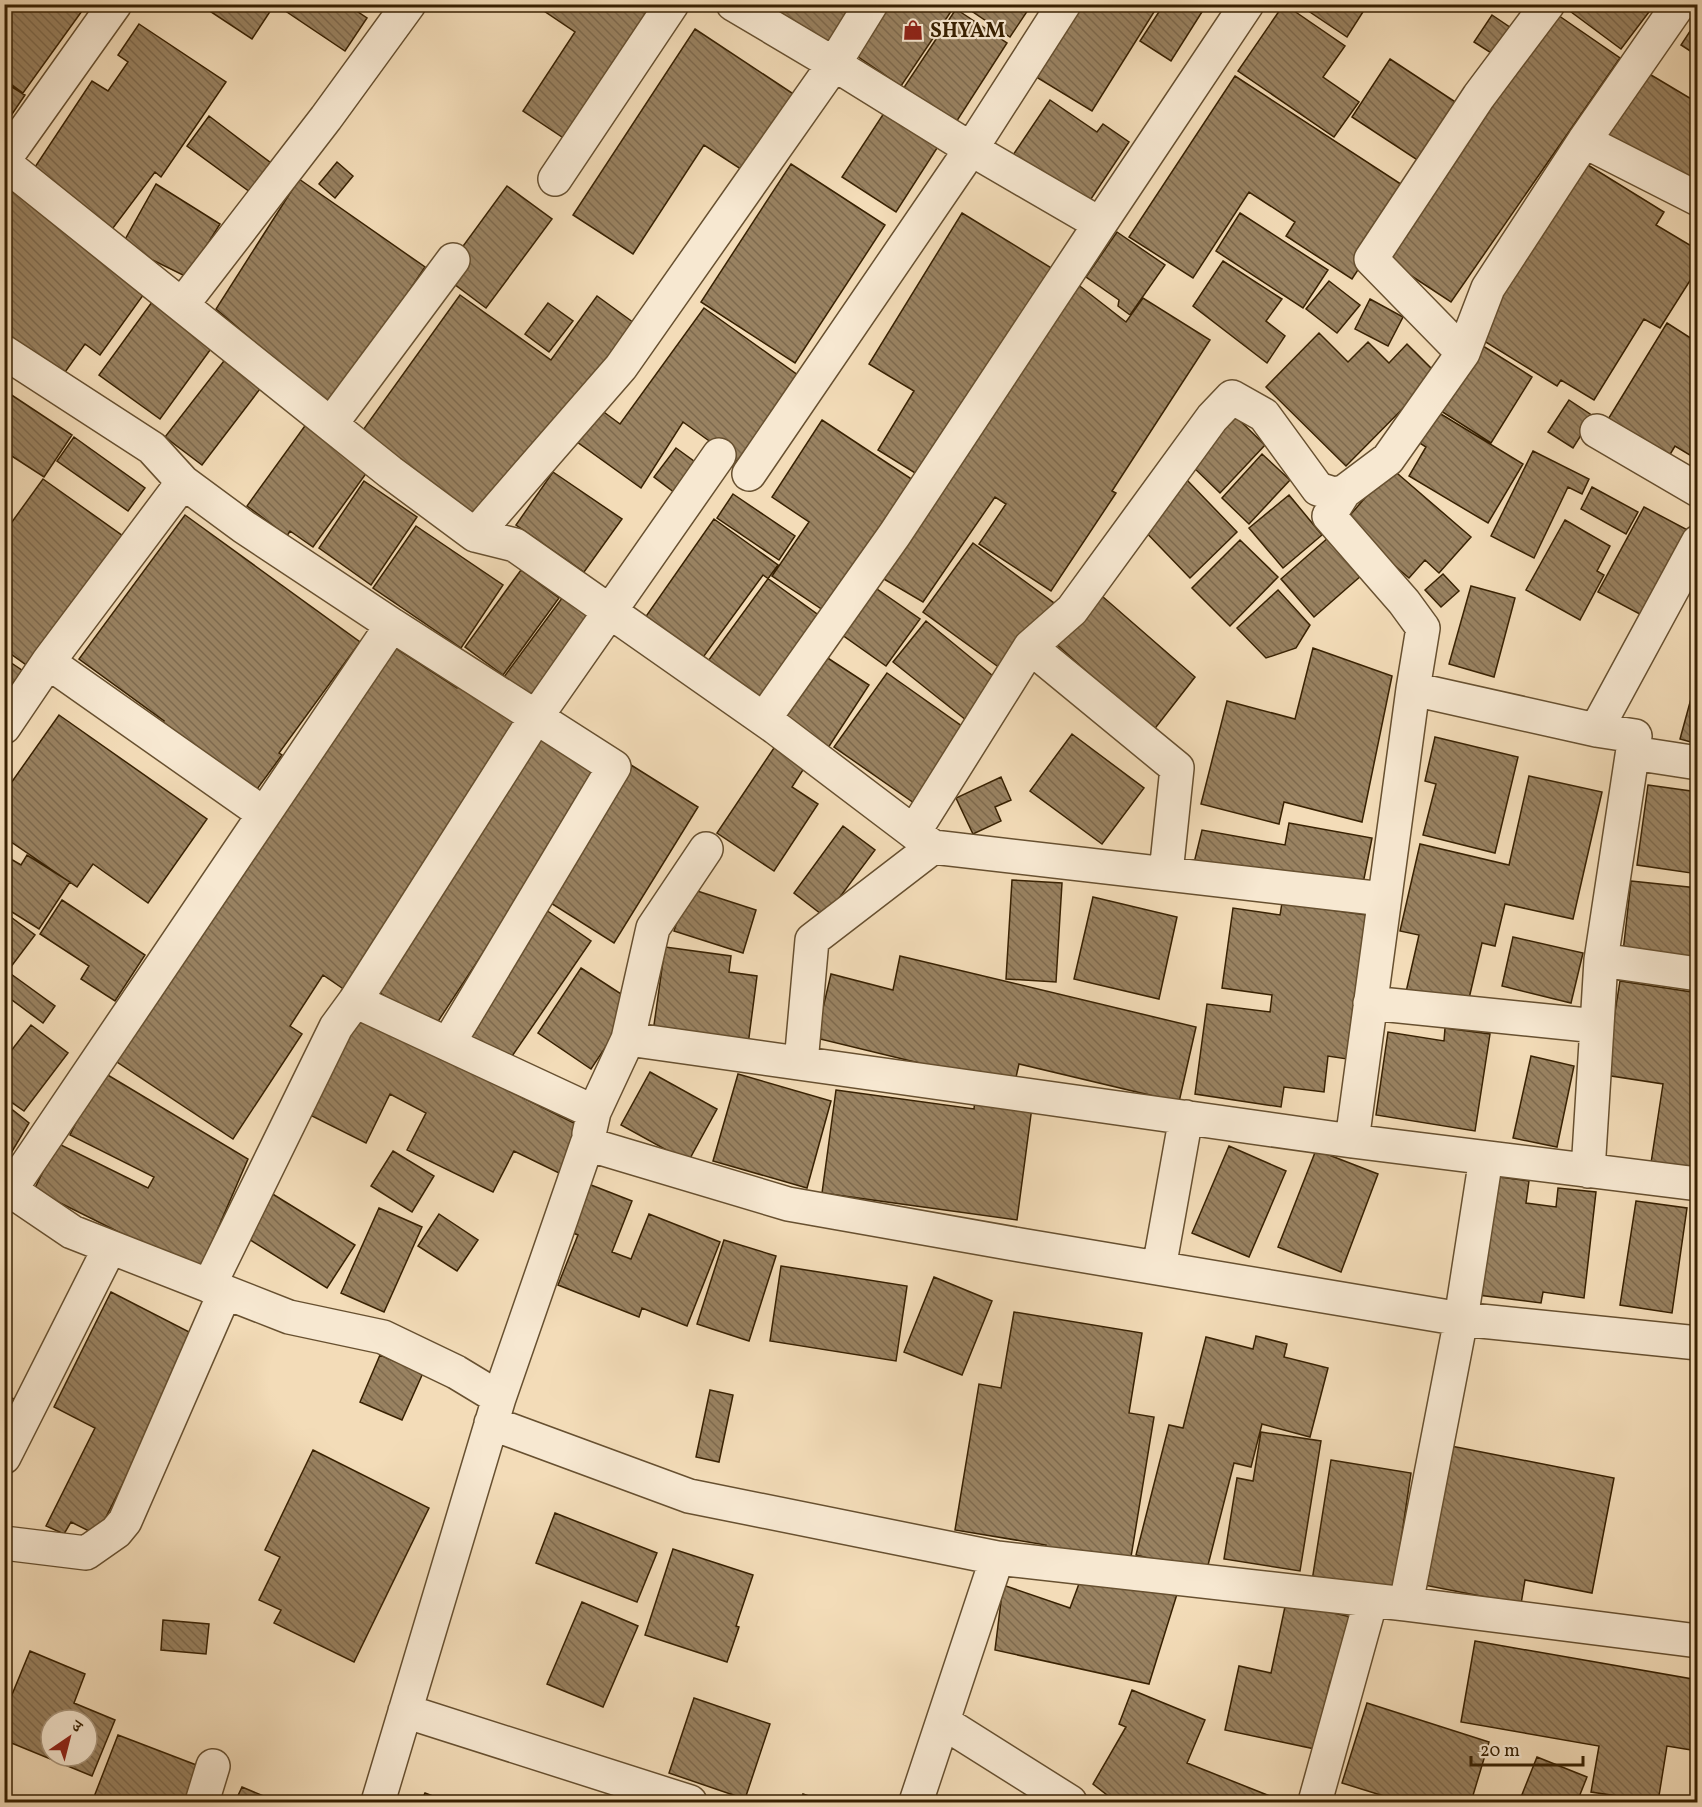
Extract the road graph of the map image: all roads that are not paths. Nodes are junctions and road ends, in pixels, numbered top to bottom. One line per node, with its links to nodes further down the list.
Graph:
1 (115, 4): 13 (street)
2 (409, 4): 18 (street)
3 (672, 4): 14 (street)
4 (733, 4): 10 (street)
5 (871, 4): 10 (street)
6 (1064, 4): 12 (street)
7 (1247, 4): 16 (street)
8 (1548, 4): 20 (street)
9 (1679, 4): 11 (street)
10 (834, 64): 12 (street); 28 (street)
11 (1584, 141): 15 (street); 20 (street)
12 (971, 149): 16 (street); 24 (street)
13 (4, 161): 18 (street)
14 (555, 179)
15 (1698, 199)
16 (1100, 224): 36 (street)
17 (453, 260): 21 (street)
18 (182, 305): 21 (street)
19 (4, 352): 25 (street)
20 (1463, 353): 27 (street)
21 (331, 424): 28 (street)
22 (1597, 431): 26 (street)
23 (719, 455): 30 (street)
24 (749, 474)
25 (183, 482): 31 (street); 33 (street)
26 (1698, 490)
27 (1344, 492): 32 (street); 34 (street)
28 (475, 535): 30 (street)
29 (1698, 542): 38 (street)
30 (610, 610): 35 (street); 36 (street)
31 (392, 625): 35 (street); 41 (street)
32 (1030, 648): 42 (street); 44 (street)
33 (48, 662): 37 (street); 41 (street)
34 (1413, 689): 38 (street); 45 (street)
35 (536, 717): 48 (street); 52 (street)
36 (764, 719): 42 (street)
37 (4, 726)
38 (1596, 730): 39 (street)
39 (1633, 753): 40 (street); 46 (street)
40 (1698, 764)
41 (264, 814): 61 (street)
42 (923, 839): 44 (street); 53 (street)
43 (706, 849): 51 (street)
44 (1166, 873): 45 (street)
45 (1383, 899): 49 (street)
46 (1601, 960): 47 (street); 50 (street)
47 (1698, 974)
48 (355, 1001): 52 (street); 64 (street)
49 (1370, 1003): 50 (street); 56 (street)
50 (1597, 1026): 59 (street)
51 (628, 1039): 53 (street); 54 (street)
52 (448, 1044): 54 (street)
53 (801, 1063): 55 (street)
54 (594, 1112): 57 (street)
55 (1186, 1117): 56 (street); 63 (street)
56 (1352, 1141): 58 (street)
57 (587, 1144): 63 (street); 67 (street)
58 (1486, 1158): 59 (street); 65 (street)
59 (1588, 1171): 60 (street)
60 (1698, 1184)
61 (7, 1189): 62 (street)
62 (110, 1247): 64 (street); 68 (street)
63 (1159, 1268): 65 (street)
64 (217, 1289): 67 (street); 69 (street)
65 (1461, 1318): 66 (street); 72 (street)
66 (1698, 1343)
67 (495, 1410): 70 (street); 74 (street)
68 (4, 1456)
69 (4, 1543)
70 (997, 1558): 71 (street); 75 (street)
71 (1371, 1600): 72 (street); 82 (street)
72 (1406, 1604): 73 (street)
73 (1698, 1641)
74 (405, 1711): 78 (street); 79 (street)
75 (943, 1722): 80 (street); 81 (street)
76 (213, 1766): 77 (street)
77 (202, 1803)
78 (378, 1803)
79 (690, 1803)
80 (916, 1803)
81 (1070, 1803)
82 (1315, 1803)

